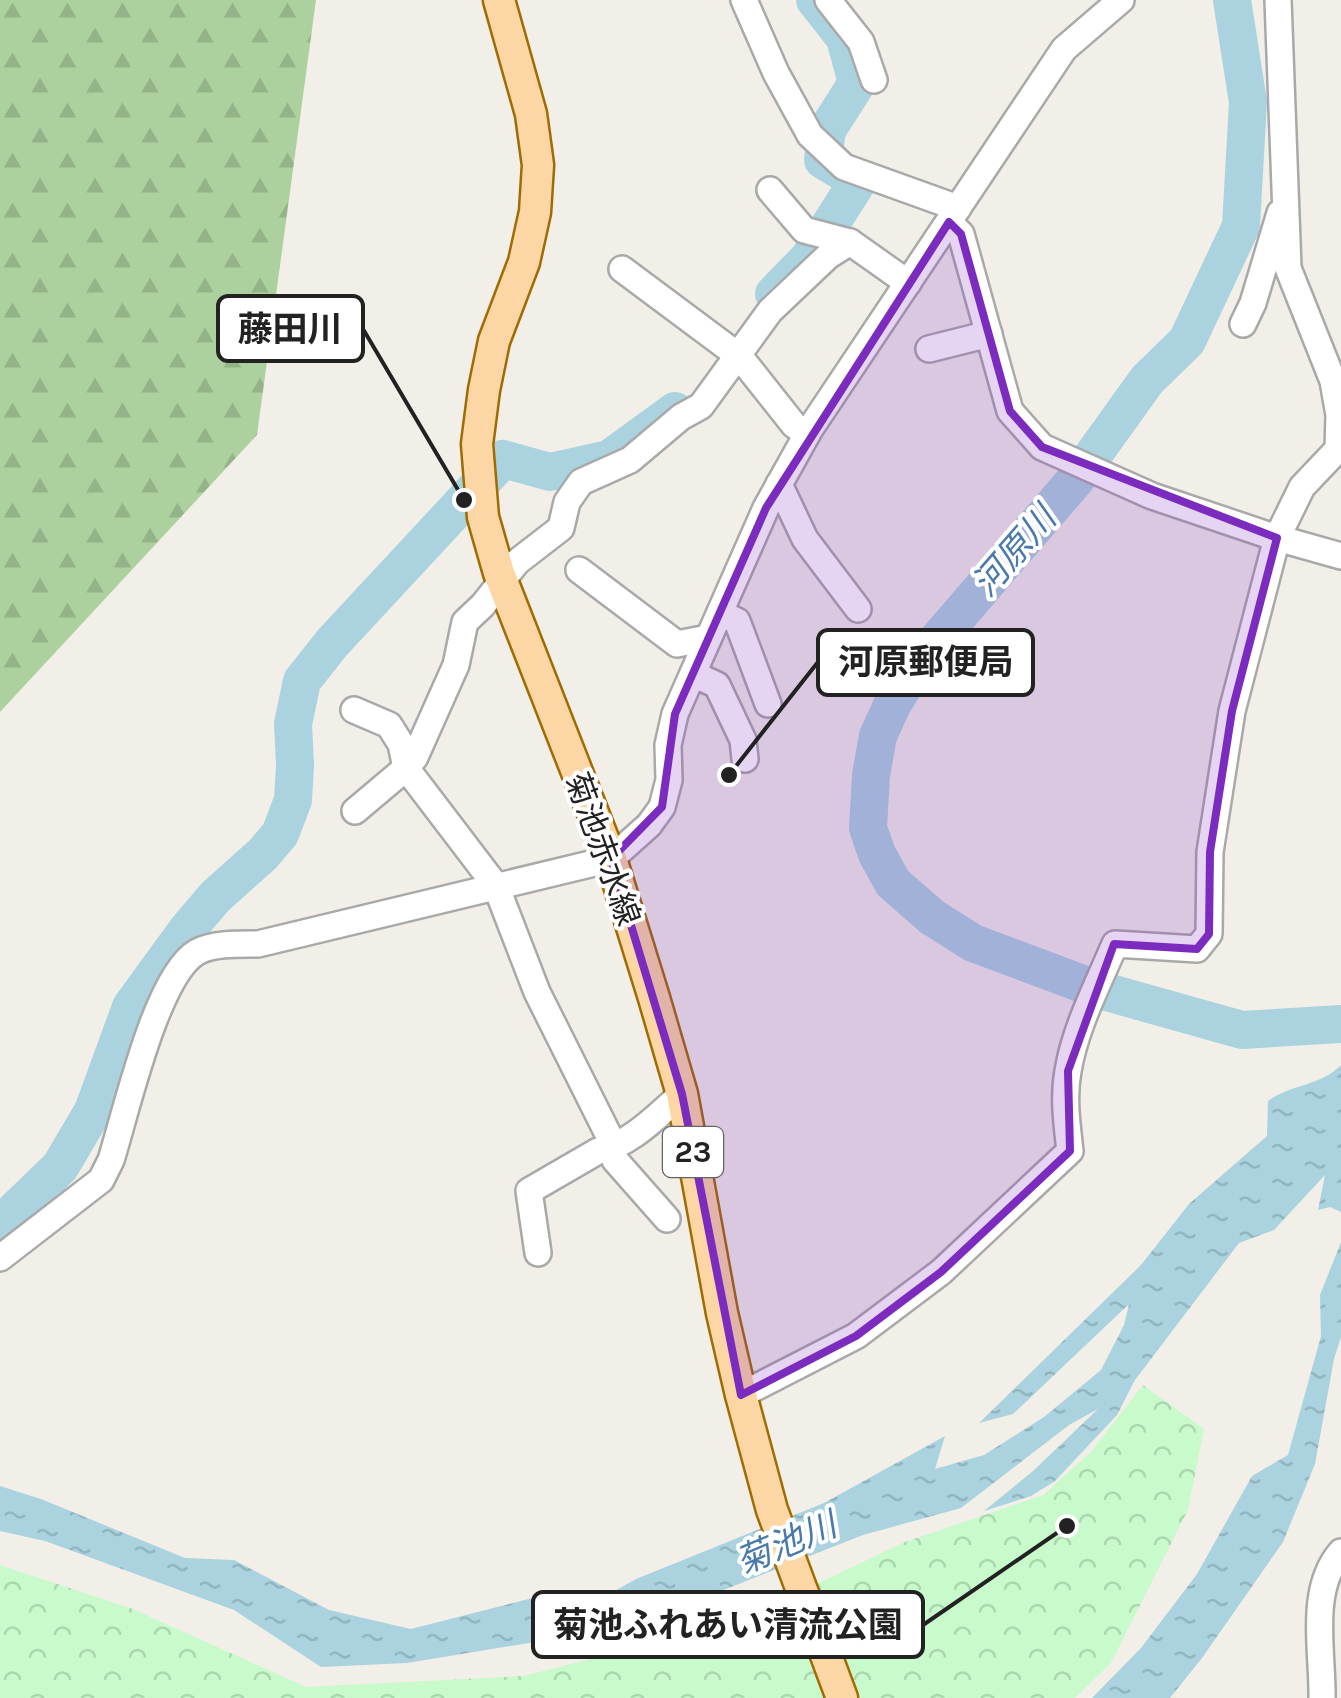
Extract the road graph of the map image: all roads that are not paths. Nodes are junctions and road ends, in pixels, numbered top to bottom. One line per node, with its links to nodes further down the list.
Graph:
1 (498, 0): 23 (main road, 菊池赤水線 / 23)
2 (744, 0): 9 (street)
3 (828, 0): 6 (street)
4 (1121, 0): 9 (street)
5 (1278, 0): 8 (street)
6 (874, 80)
7 (770, 190): 10 (street)
8 (1287, 206): 13 (street); 18 (street)
9 (954, 215): 12 (street); 14 (street)
10 (850, 242): 12 (street); 16 (street)
11 (622, 269): 16 (street)
12 (908, 283): 17 (street)
13 (1243, 324)
14 (989, 334): 15 (street); 20 (street)
15 (930, 348)
16 (740, 357): 17 (street); 23 (street)
17 (807, 434): 19 (street)
18 (1340, 450): 20 (street)
19 (780, 484): 24 (street); 25 (street)
20 (1277, 538): 21 (street); 40 (street)
21 (1341, 556)
22 (579, 570): 26 (street)
23 (502, 578): 31 (street); 33 (main road, 菊池赤水線 / 23)
24 (858, 609)
25 (720, 613): 26 (street); 28 (street)
26 (708, 638): 27 (street)
27 (693, 674): 30 (street); 33 (street)
28 (768, 704)
29 (354, 710): 31 (street)
30 (745, 759)
31 (406, 768): 32 (street); 34 (street)
32 (355, 811)
33 (611, 859): 34 (street); 35 (main road, 菊池赤水線 / 23)
34 (496, 886): 36 (street); 39 (street)
35 (682, 1094): 36 (street); 40 (main road, 菊池赤水線 / 23)
36 (611, 1148): 37 (street); 38 (street)
37 (667, 1219)
38 (538, 1254)
39 (0, 1258)
40 (741, 1395): 43 (main road, 菊池赤水線 / 23)
41 (1341, 1552): 42 (street)
42 (1332, 1669): 44 (street)
43 (842, 1698)
44 (1322, 1698)

